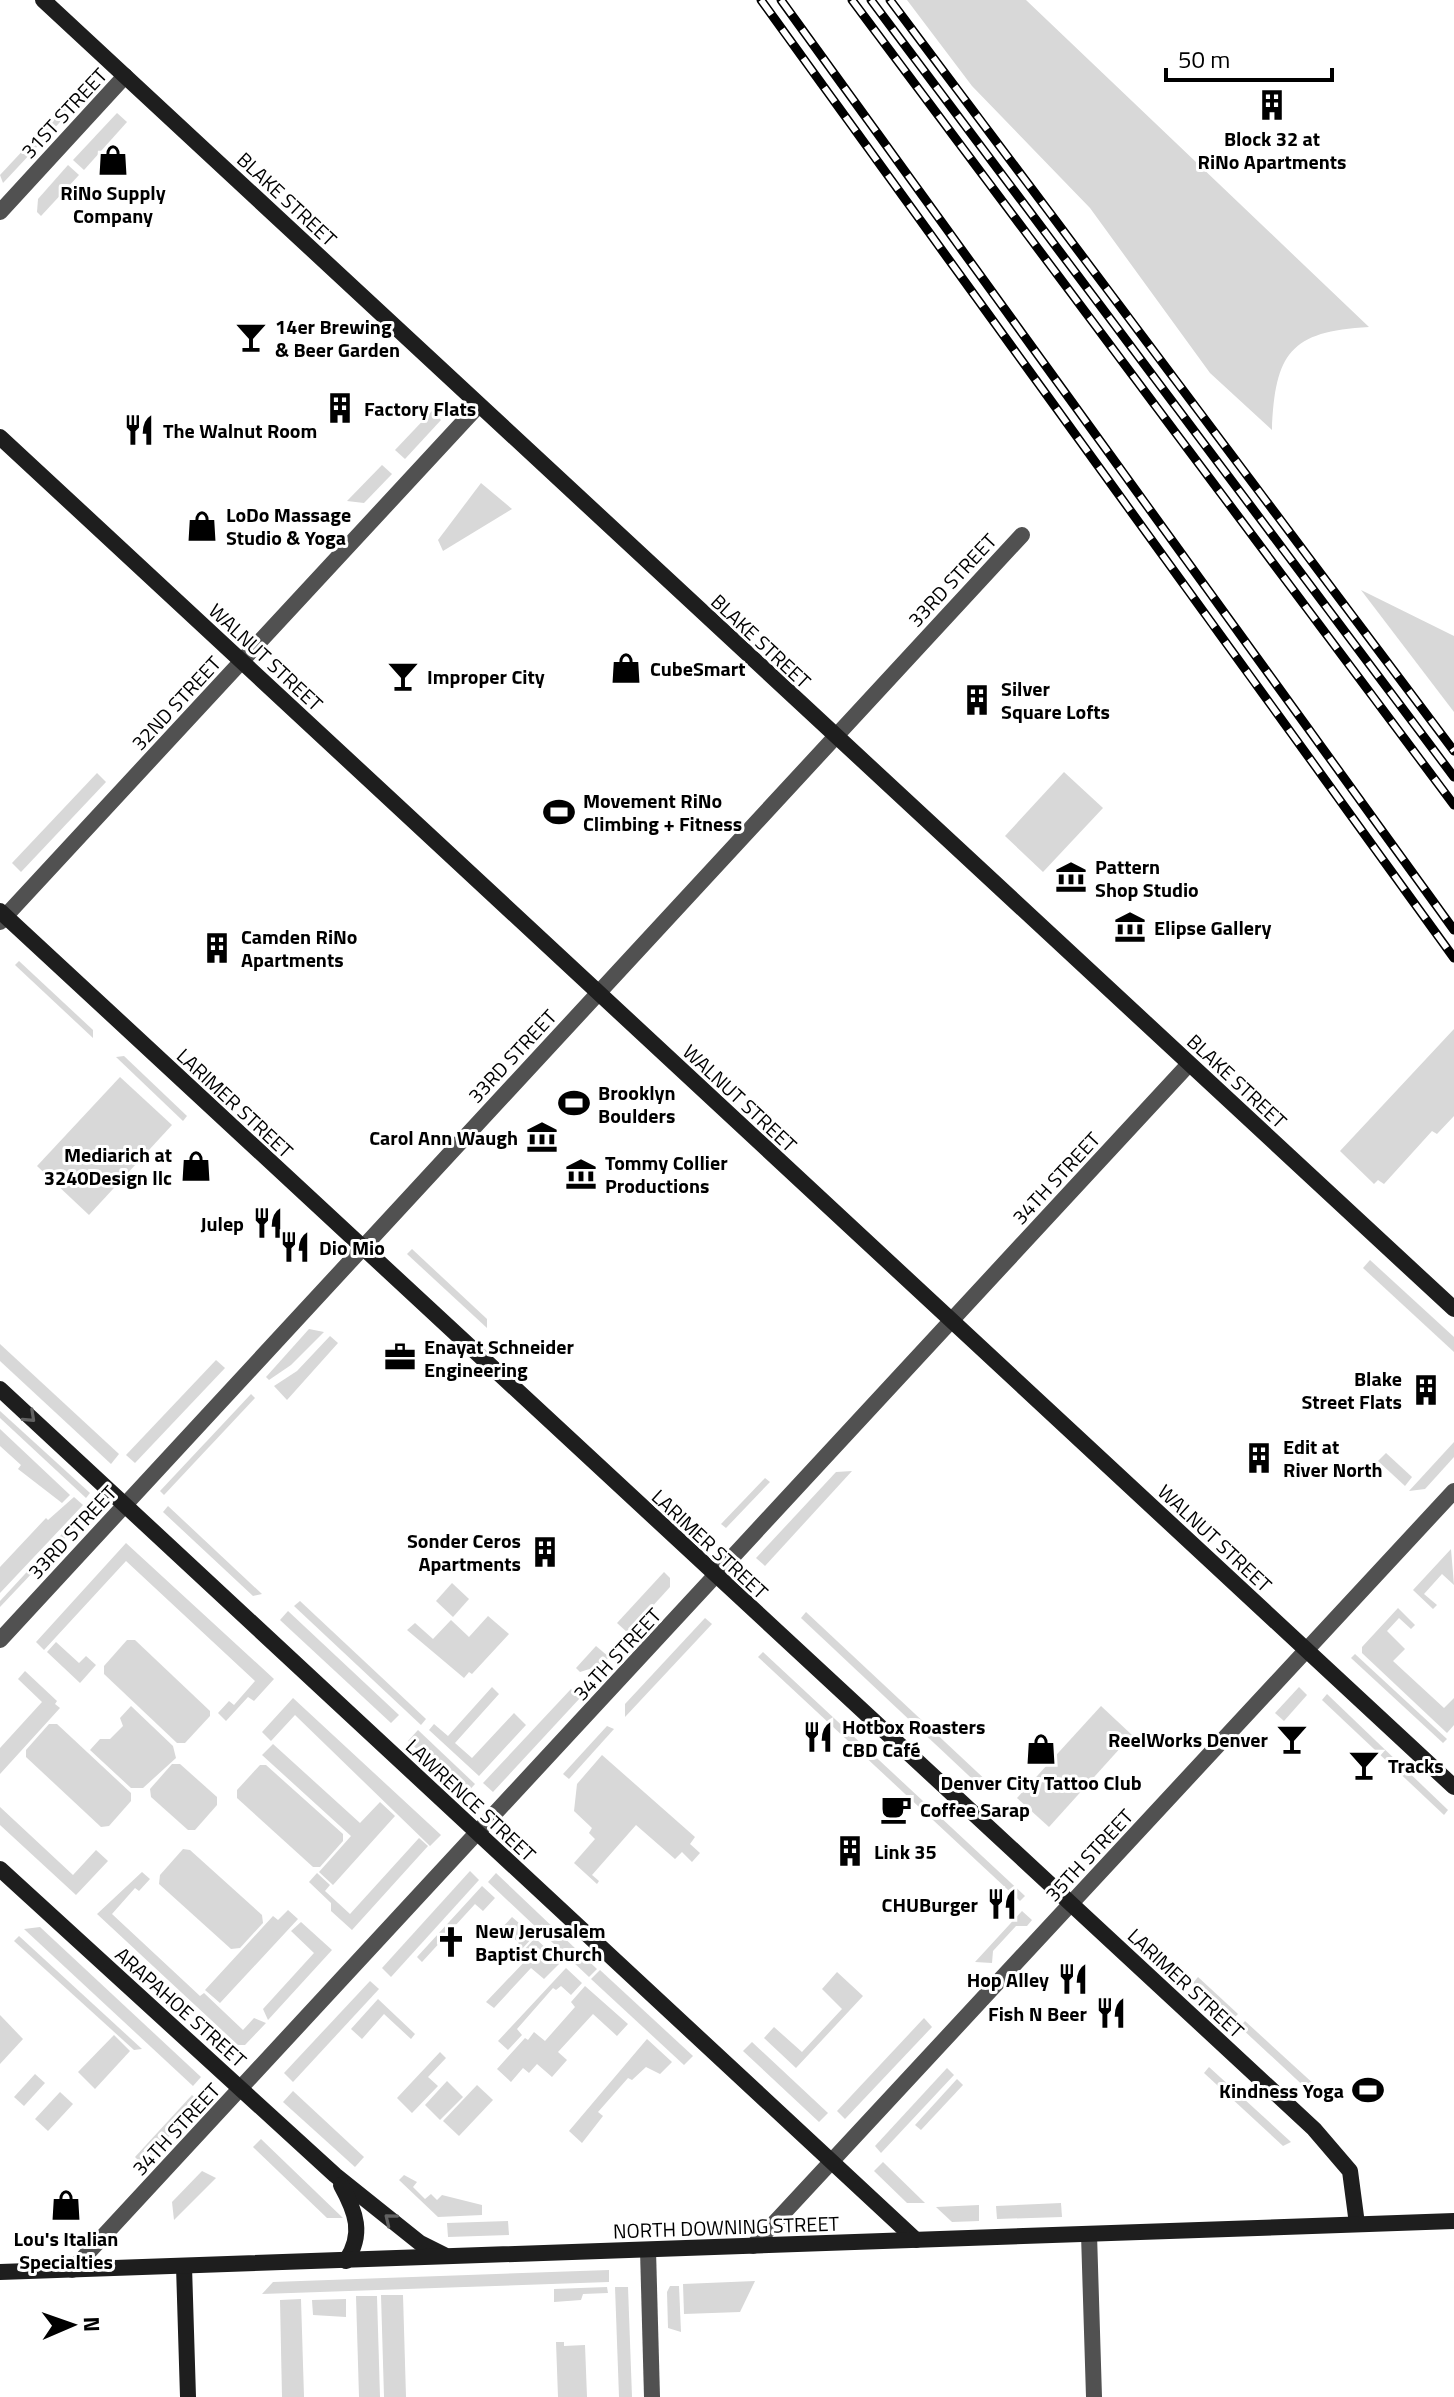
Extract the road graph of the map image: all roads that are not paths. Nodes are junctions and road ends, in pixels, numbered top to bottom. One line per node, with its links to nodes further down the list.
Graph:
1 (43, 0): 2 (street, BLAKE STREET)
2 (125, 76): 3 (street, 31ST STREET); 4 (street, BLAKE STREET)
3 (0, 212)
4 (479, 405): 7 (street, 32ND STREET); 8 (street, BLAKE STREET)
5 (0, 437): 7 (street, WALNUT STREET)
6 (1022, 535): 8 (street, 33RD STREET)
7 (241, 662): 9 (street, 32ND STREET); 10 (street, WALNUT STREET)
8 (834, 735): 10 (street, 33RD STREET); 11 (street, BLAKE STREET)
9 (2, 917): 12 (street, LARIMER STREET)
10 (597, 993): 12 (street, 33RD STREET); 14 (street, WALNUT STREET)
11 (1189, 1064): 13 (street, BLAKE STREET); 14 (street, 34TH STREET)
12 (362, 1248): 17 (street, 33RD STREET); 18 (street, LARIMER STREET)
13 (1454, 1309)
14 (951, 1321): 18 (street, 34TH STREET); 20 (street, WALNUT STREET)
15 (0, 1389): 17 (street, LAWRENCE STREET, one-way to 17)
16 (1454, 1491): 20 (street, 35TH STREET)
17 (125, 1505): 19 (street, 33RD STREET); 22 (street, LAWRENCE STREET)
18 (716, 1577): 22 (street, 34TH STREET); 24 (street, LARIMER STREET)
19 (0, 1640)
20 (1306, 1650): 21 (street, WALNUT STREET); 24 (street, 35TH STREET)
21 (1454, 1787)
22 (478, 1833): 25 (street, 34TH STREET); 26 (street, LAWRENCE STREET)
23 (0, 1869): 25 (street, ARAPAHOE STREET)
24 (1071, 1904): 26 (street, 35TH STREET); 29 (street, LARIMER STREET)
25 (241, 2089): 27 (street, ARAPAHOE STREET); 37 (street, 34TH STREET)
26 (832, 2162): 31 (street, LAWRENCE STREET); 32 (street, 35TH STREET)
27 (335, 2175): 34 (street, ARAPAHOE STREET, one-way to 27); 35 (street)
28 (1454, 2221): 29 (street, NORTH DOWNING STREET)
29 (1357, 2224): 30 (street, NORTH DOWNING STREET)
30 (1089, 2234): 31 (street, NORTH DOWNING STREET); 41 (street)
31 (916, 2240): 32 (street, NORTH DOWNING STREET)
32 (753, 2246): 33 (street, NORTH DOWNING STREET)
33 (648, 2250): 34 (street, NORTH DOWNING STREET); 40 (street)
34 (449, 2257): 35 (street, NORTH DOWNING STREET)
35 (346, 2261): 36 (street, NORTH DOWNING STREET)
36 (184, 2266): 37 (street, NORTH DOWNING STREET); 39 (street)
37 (72, 2270): 38 (street, NORTH DOWNING STREET)
38 (0, 2272)
39 (188, 2397)
40 (652, 2397)
41 (1094, 2397)

